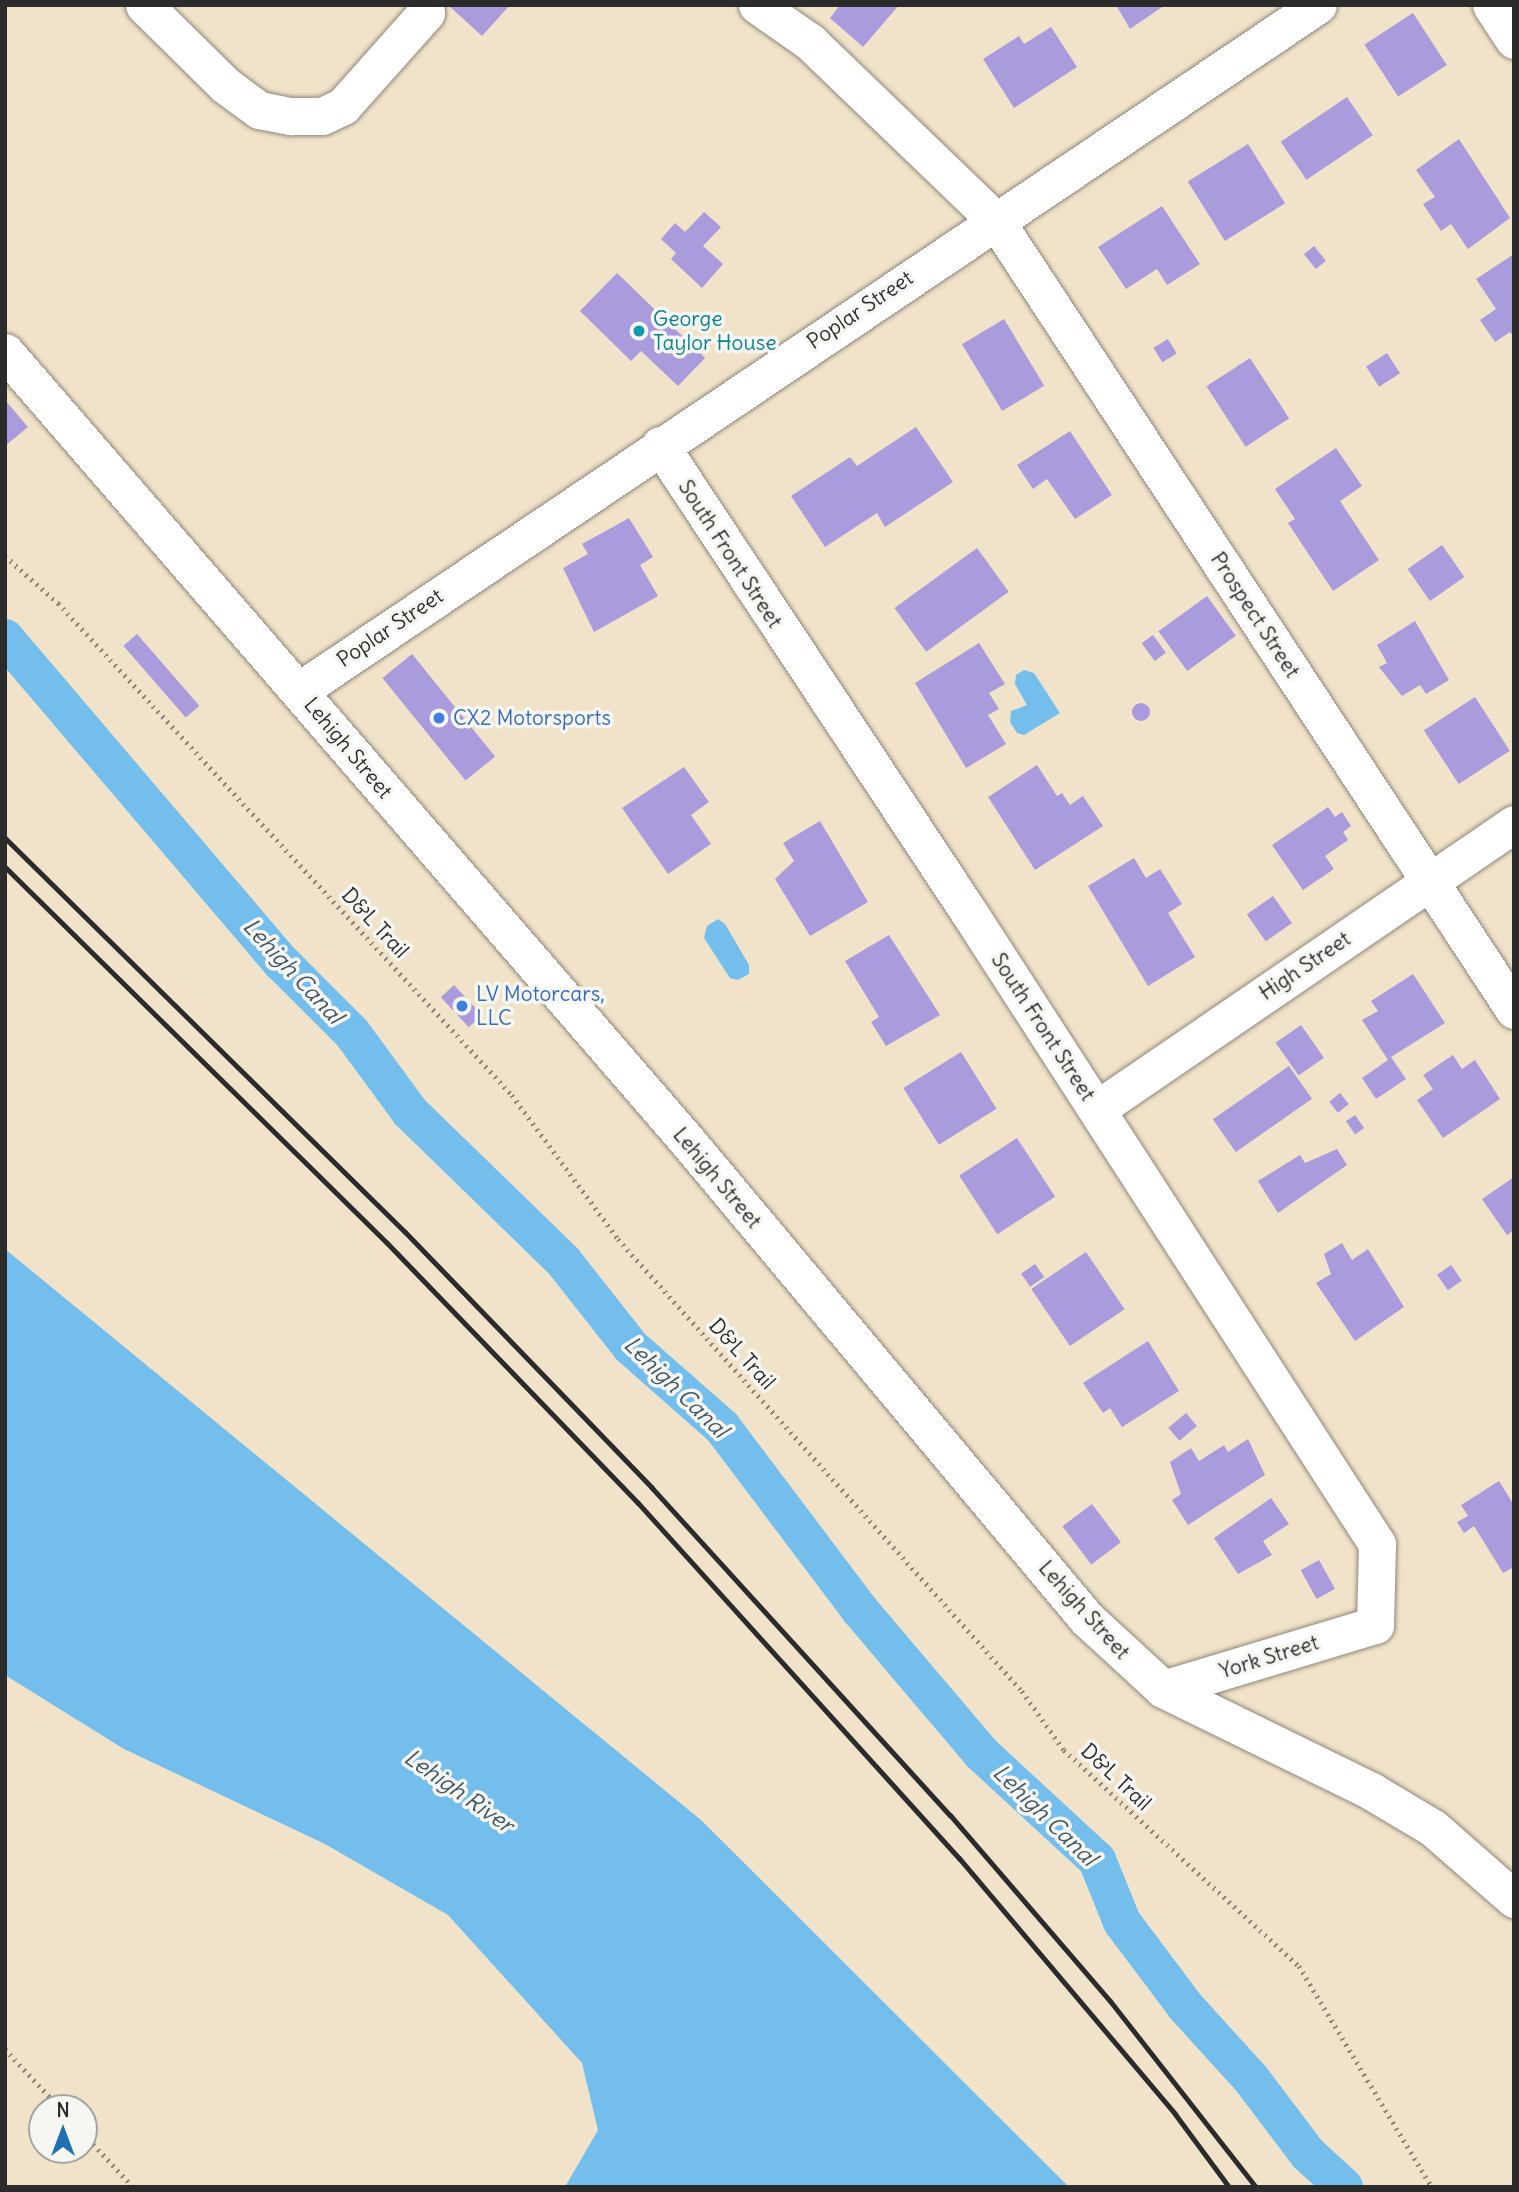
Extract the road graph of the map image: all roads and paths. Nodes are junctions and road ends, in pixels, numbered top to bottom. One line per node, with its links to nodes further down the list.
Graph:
1 (144, 5): 5 (street)
2 (758, 5): 7 (street, Prospect Street)
3 (1318, 5): 7 (street, Poplar Street)
4 (1491, 5): 6 (street)
5 (426, 13)
6 (1514, 40)
7 (996, 221): 9 (street, Poplar Street); 13 (street, Prospect Street)
8 (5, 352): 11 (street, Lehigh Street)
9 (660, 445): 11 (street, Poplar Street); 15 (street, South Front Street)
10 (5, 556): 23 (path, D&L Trail)
11 (300, 690): 17 (street, Lehigh Street)
12 (1514, 824): 13 (street, High Street)
13 (1430, 881): 14 (street, Prospect Street); 15 (street, High Street)
14 (1514, 1010)
15 (1097, 1109): 16 (street, South Front Street)
16 (1375, 1625): 17 (street, York Street)
17 (1163, 1689): 18 (street, Lehigh Street)
18 (1514, 1899)
19 (5, 2049): 20 (path)
20 (47, 2094)
21 (98, 2149): 22 (path)
22 (134, 2187)
23 (1432, 2187)

